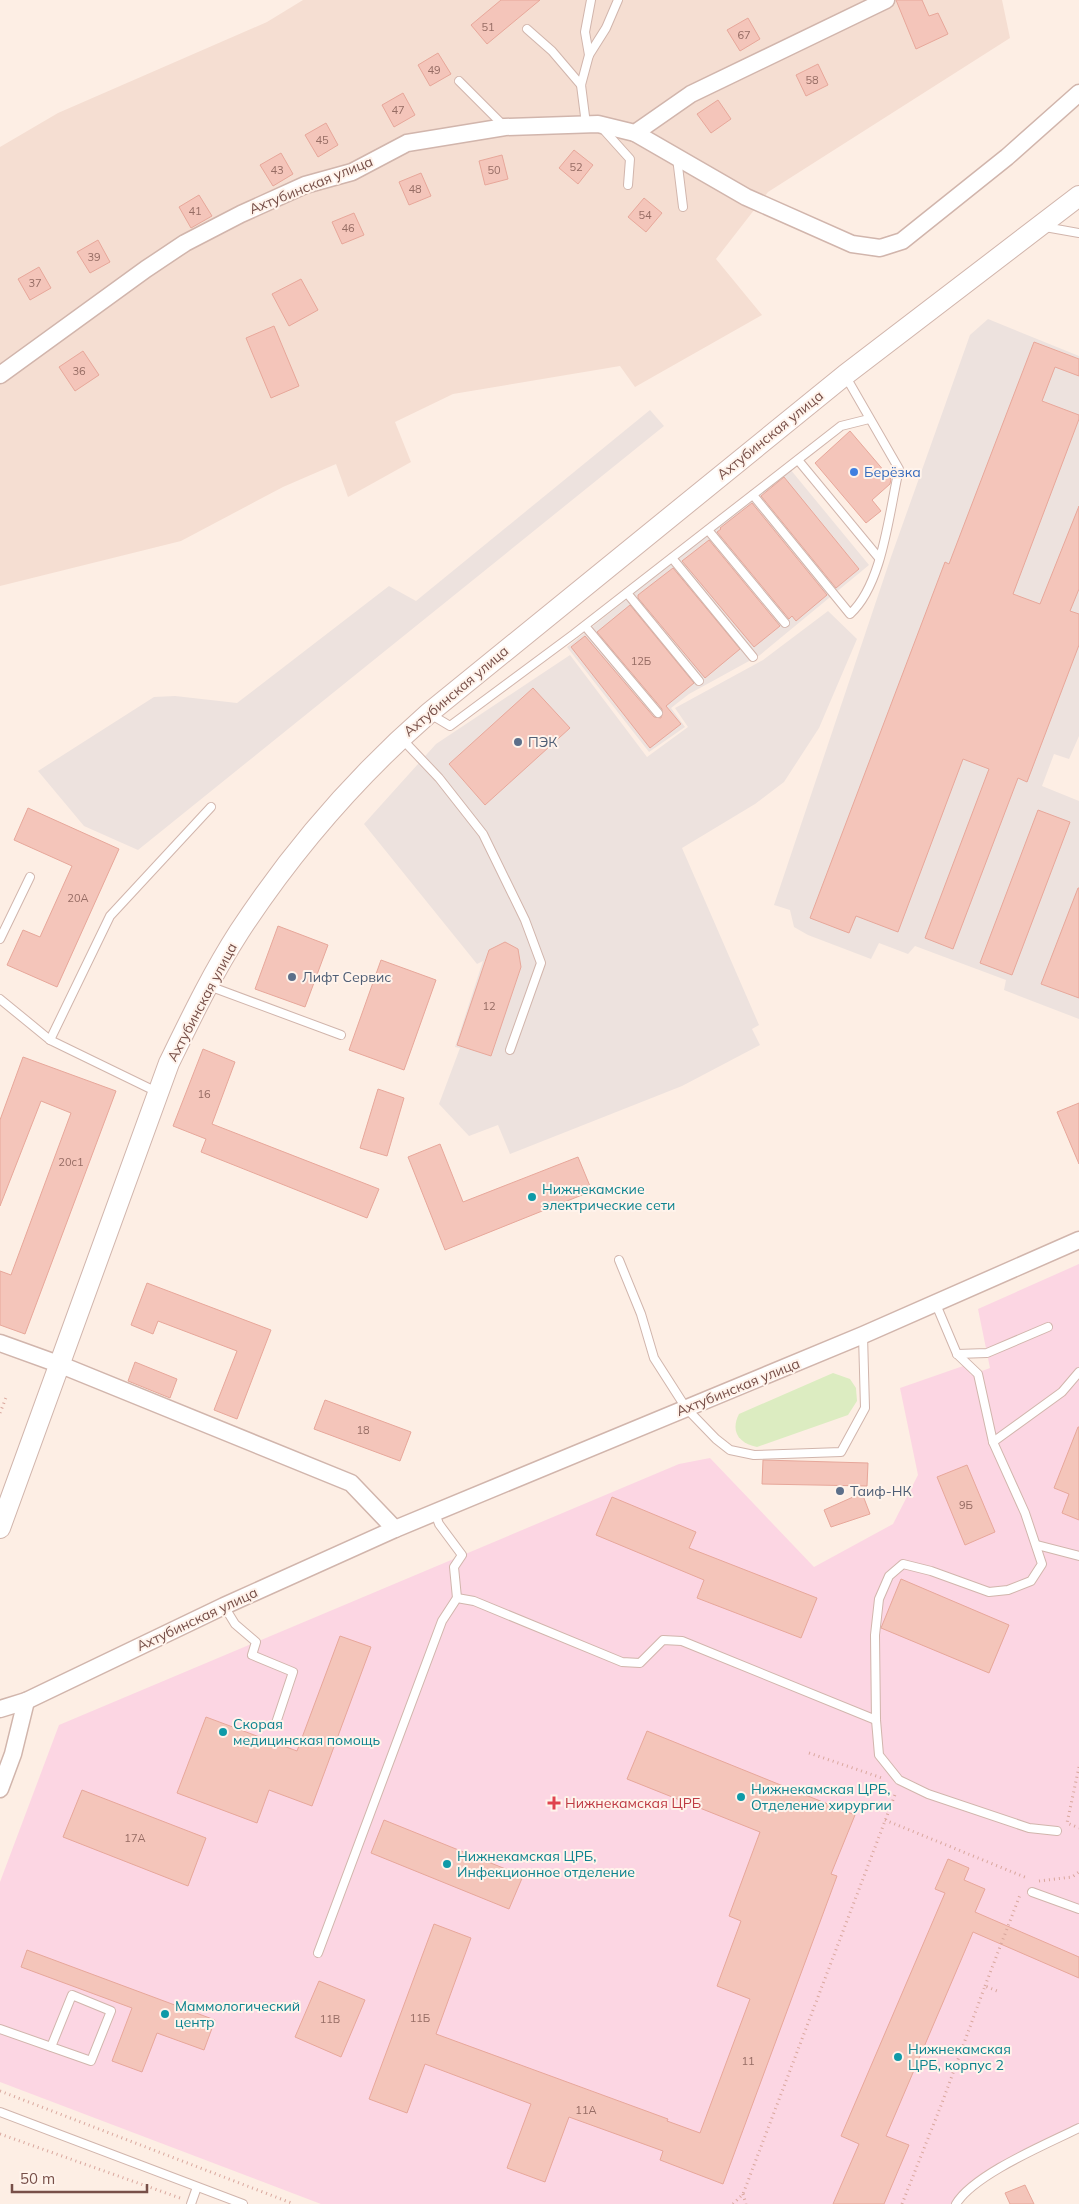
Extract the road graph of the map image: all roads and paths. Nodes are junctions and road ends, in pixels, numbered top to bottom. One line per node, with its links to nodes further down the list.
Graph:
1 (591, 0): 5 (lane)
2 (618, 0): 5 (lane)
3 (886, 0): 11 (street)
4 (527, 29): 7 (lane)
5 (589, 55): 7 (lane)
6 (459, 81): 10 (lane)
7 (582, 85): 9 (lane)
8 (1079, 93): 12 (street, Ахтубинская улица)
9 (592, 124): 10 (street, Ахтубинская улица); 11 (street, Ахтубинская улица); 13 (lane)
10 (505, 127): 18 (street, Ахтубинская улица)
11 (635, 133): 12 (street, Ахтубинская улица)
12 (677, 156): 15 (lane)
13 (628, 185)
14 (1079, 196): 16 (street, Ахтубинская улица)
15 (683, 207)
16 (1041, 226): 17 (lane); 19 (street, Ахтубинская улица)
17 (1079, 233)
18 (0, 375)
19 (845, 375): 20 (lane); 31 (street, Ахтубинская улица)
20 (869, 419): 21 (lane); 25 (lane)
21 (798, 460): 22 (lane); 25 (lane)
22 (753, 495): 23 (lane); 25 (lane)
23 (708, 530): 24 (lane); 27 (lane)
24 (672, 558): 26 (lane); 29 (lane)
25 (879, 558)
26 (627, 593): 28 (lane); 30 (lane)
27 (785, 623)
28 (585, 626): 31 (lane); 32 (lane)
29 (753, 656)
30 (699, 681)
31 (429, 713): 33 (street, Ахтубинская улица)
32 (658, 713)
33 (401, 738): 37 (street, Ахтубинская улица); 41 (lane)
34 (211, 807): 40 (lane)
35 (30, 877): 36 (lane)
36 (0, 940)
37 (208, 986): 39 (lane); 42 (street, Ахтубинская улица)
38 (0, 999): 40 (lane)
39 (341, 1035)
40 (50, 1040): 42 (lane)
41 (510, 1050)
42 (157, 1092): 50 (street, Ахтубинская улица)
43 (1079, 1240): 45 (street, Ахтубинская улица)
44 (619, 1260): 53 (lane)
45 (936, 1302): 47 (street, Ахтубинская улица); 49 (lane)
46 (1048, 1327): 49 (lane)
47 (863, 1335): 53 (street, Ахтубинская улица); 53 (lane)
48 (0, 1343): 50 (street)
49 (957, 1354): 55 (lane)
50 (60, 1365): 57 (street, Ахтубинская улица); 58 (street)
51 (1079, 1372): 55 (lane)
52 (7, 1395): 54 (path)
53 (686, 1408): 56 (street, Ахтубинская улица)
54 (0, 1412)
55 (993, 1442): 59 (lane)
56 (435, 1513): 58 (street, Ахтубинская улица); 61 (lane)
57 (0, 1528)
58 (395, 1529): 62 (street, Ахтубинская улица)
59 (1037, 1545): 60 (lane); 65 (lane)
60 (1079, 1556)
61 (457, 1598): 65 (lane); 79 (lane)
62 (224, 1606): 63 (street, Ахтубинская улица); 66 (lane)
63 (26, 1700): 64 (street, Ахтубинская улица); 71 (street)
64 (0, 1709)
65 (876, 1720): 74 (lane)
66 (276, 1723)
67 (809, 1754): 69 (path)
68 (1079, 1768): 73 (path)
69 (890, 1781)
70 (898, 1784): 72 (path)
71 (0, 1789)
72 (885, 1820): 76 (path); 89 (path)
73 (1079, 1828)
74 (1057, 1831)
75 (1079, 1872): 76 (path)
76 (1027, 1878): 80 (path)
77 (1032, 1892): 78 (lane)
78 (1079, 1909)
79 (318, 1953)
80 (985, 1986): 81 (path); 95 (path)
81 (997, 1991)
82 (0, 2028): 83 (lane)
83 (51, 2047): 83 (lane)
84 (0, 2092): 92 (path)
85 (0, 2112): 88 (lane)
86 (1079, 2128): 96 (lane)
87 (0, 2134): 90 (path)
88 (197, 2187): 90 (lane); 91 (lane)
89 (743, 2194): 93 (path); 94 (path)
90 (191, 2203)
91 (243, 2204)
92 (294, 2204)
93 (733, 2204)
94 (746, 2204)
95 (902, 2204)
96 (956, 2204)

